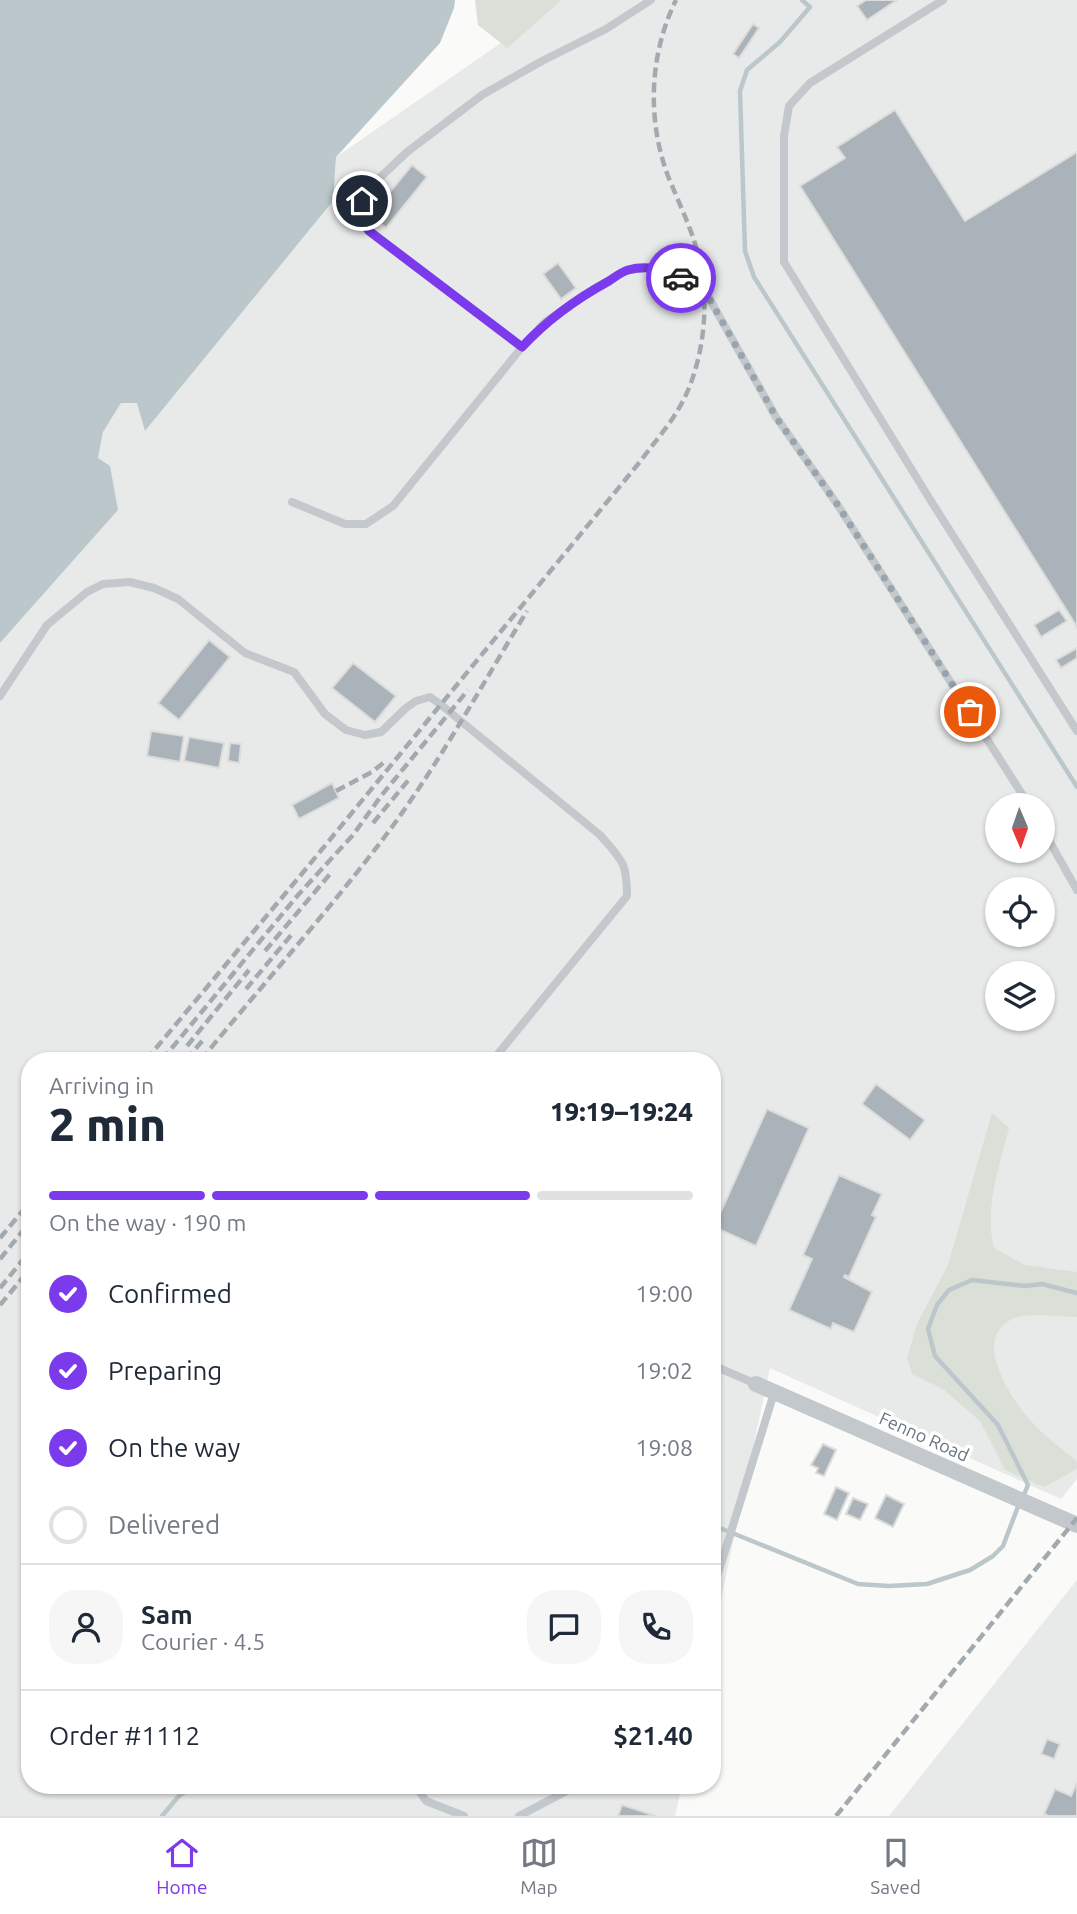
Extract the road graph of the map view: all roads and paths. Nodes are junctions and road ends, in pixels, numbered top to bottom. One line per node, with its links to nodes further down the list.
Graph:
1 (651, 0): 3 (lane)
2 (943, 0): 6 (lane)
3 (522, 347): 4 (lane); 7 (lane)
4 (292, 502)
5 (0, 696): 10 (lane)
6 (1077, 731)
7 (1021, 793)
8 (1055, 851): 9 (lane)
9 (1077, 890)
10 (499, 1052)
11 (721, 1369): 12 (lane)
12 (756, 1384): 13 (street, Fenno Road)
13 (774, 1393): 14 (street, Fenno Road); 15 (lane)
14 (1077, 1525)
15 (721, 1564)
16 (421, 1794): 18 (lane)
17 (561, 1794): 19 (lane)
18 (464, 1816)
19 (519, 1816)

